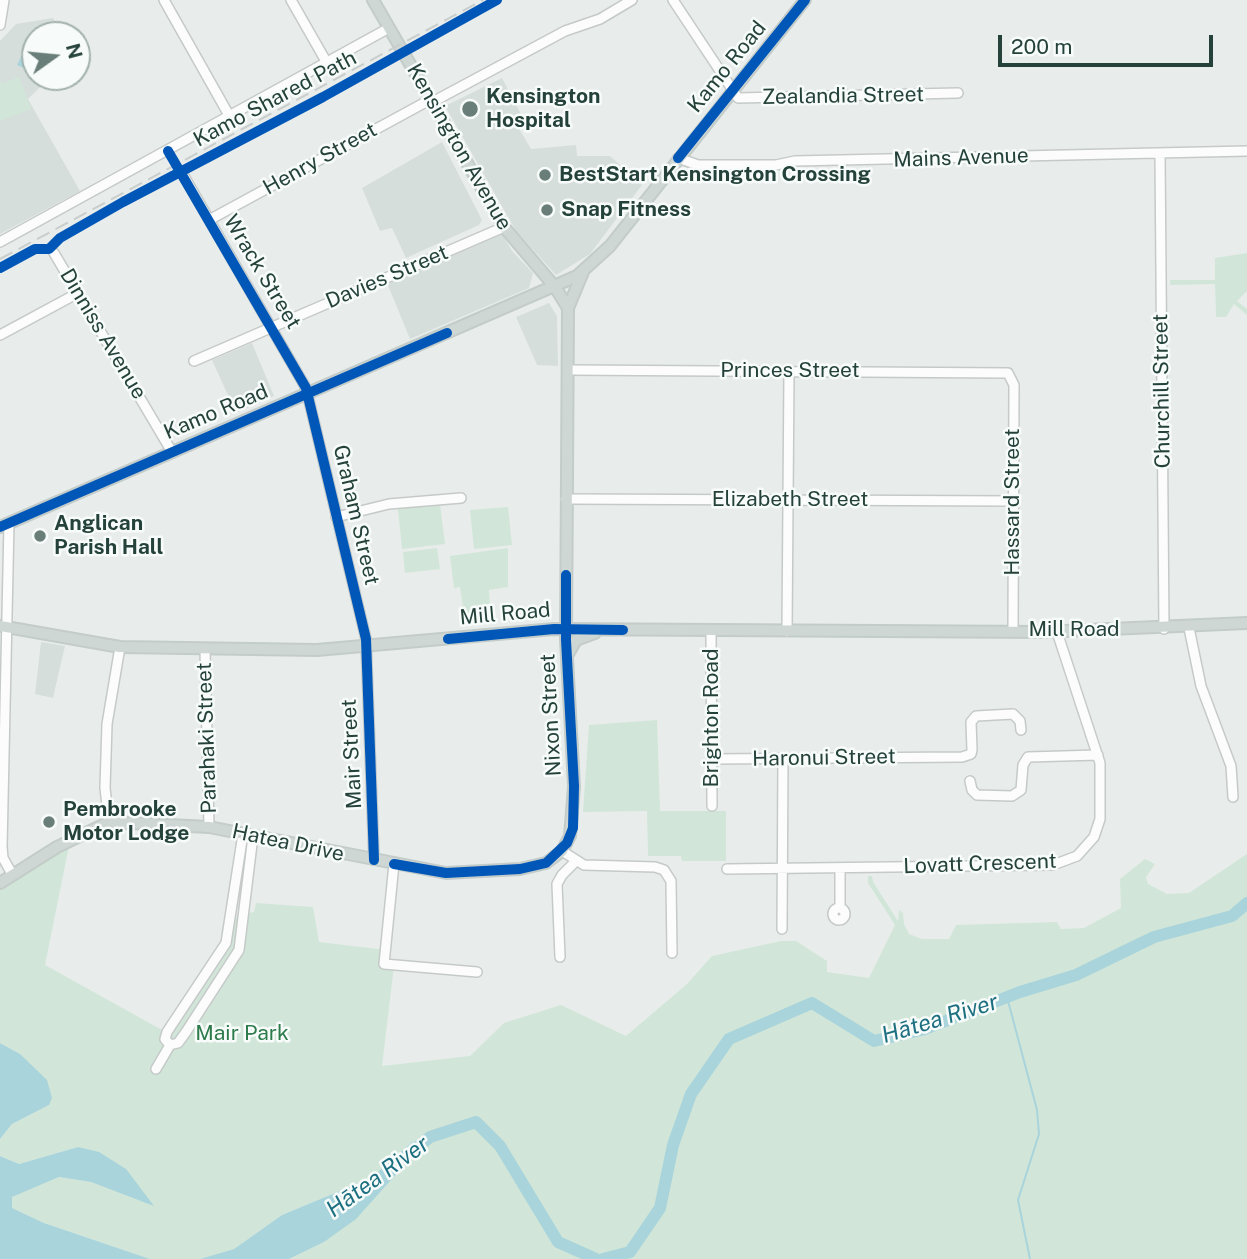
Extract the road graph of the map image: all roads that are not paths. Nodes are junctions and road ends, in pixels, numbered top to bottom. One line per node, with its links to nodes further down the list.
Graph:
1 (4, 0): 8 (street)
2 (164, 0): 14 (street)
3 (291, 0): 10 (street)
4 (373, 0): 9 (main road, Kensington Avenue)
5 (632, 0): 13 (street, Henry Street)
6 (673, 0): 11 (street)
7 (805, 0): 11 (main road, Kamo Road)
8 (0, 25)
9 (389, 29): 10 (street); 13 (main road, Kensington Avenue)
10 (327, 63): 14 (street)
11 (732, 92): 12 (street, Zealandia Street); 17 (main road, Kamo Road)
12 (957, 93)
13 (432, 101): 19 (street, Henry Street); 20 (main road, Kensington Avenue)
14 (230, 117): 21 (street)
15 (1247, 151): 16 (street, Mains Avenue)
16 (1160, 154): 17 (street, Mains Avenue); 46 (street, Churchill Street)
17 (678, 158): 23 (main road, Kamo Road)
18 (181, 172): 19 (street, Wrack Street)
19 (209, 220): 27 (street, Wrack Street)
20 (504, 227): 24 (main road, Kensington Avenue); 27 (street, Davies Street)
21 (0, 242)
22 (54, 253): 25 (street, Dinniss Avenue)
23 (583, 272): 24 (main road, Kamo Road); 26 (main road)
24 (555, 287): 26 (main road); 33 (main road, Kamo Road)
25 (78, 293): 28 (street); 34 (street, Dinniss Avenue)
26 (568, 308): 30 (main road, Nixon Street)
27 (273, 326): 29 (street, Davies Street); 33 (street, Wrack Street)
28 (0, 335)
29 (194, 361)
30 (569, 370): 31 (street, Princes Street); 36 (main road, Nixon Street)
31 (789, 371): 32 (street, Princes Street); 37 (street)
32 (1010, 374): 38 (street, Hassard Street)
33 (308, 394): 34 (main road, Kamo Road); 39 (street, Graham Street)
34 (172, 452): 40 (main road, Kamo Road)
35 (461, 498): 39 (street)
36 (566, 499): 37 (street, Elizabeth Street); 44 (main road, Nixon Street)
37 (788, 500): 38 (street, Elizabeth Street); 49 (street)
38 (1014, 501): 47 (street, Hassard Street)
39 (337, 517): 51 (street, Graham Street)
40 (5, 525): 42 (street)
41 (1247, 623): 43 (main road, Mill Road)
42 (4, 626): 52 (main road, Mill Road); 63 (street)
43 (1189, 628): 46 (main road, Mill Road); 60 (street)
44 (566, 629): 45 (main road, Mill Road); 51 (main road, Mill Road); 54 (main road, Nixon Street)
45 (608, 629): 48 (main road, Mill Road); 54 (main road, Mill Road)
46 (1164, 629): 50 (main road, Mill Road)
47 (1013, 630): 49 (main road, Mill Road); 50 (main road, Mill Road)
48 (712, 631): 49 (main road, Mill Road); 58 (street, Brighton Road)
49 (787, 631)
50 (1057, 632): 56 (street, Lovatt Crescent)
51 (366, 646): 53 (main road, Mill Road); 67 (street, Mair Street)
52 (120, 647): 53 (main road, Mill Road); 62 (street)
53 (205, 649): 64 (street, Parahaki Street)
54 (567, 656): 66 (main road, Nixon Street)
55 (1021, 730): 57 (street, Haronui Street)
56 (1098, 755): 59 (street); 71 (street, Lovatt Crescent)
57 (783, 758): 58 (street, Haronui Street); 70 (street)
58 (712, 759): 61 (street, Brighton Road)
59 (970, 781)
60 (1233, 797)
61 (712, 806)
62 (109, 822): 64 (main road, Hatea Drive); 73 (main road)
63 (1, 826): 73 (street)
64 (209, 827): 65 (main road, Hatea Drive)
65 (248, 835): 67 (main road, Hatea Drive); 80 (street); 80 (street)
66 (562, 851): 68 (street); 69 (main road, Hatea Drive)
67 (374, 860): 69 (main road, Hatea Drive)
68 (575, 862): 77 (street); 78 (street)
69 (394, 864): 79 (street)
70 (783, 868): 71 (street, Lovatt Crescent); 72 (street, Lovatt Crescent); 76 (street)
71 (840, 868): 75 (street)
72 (727, 869)
73 (12, 874): 74 (main road)
74 (0, 883)
75 (840, 908)
76 (782, 929)
77 (672, 953)
78 (560, 957)
79 (477, 972)
80 (170, 1045): 81 (street)
81 (156, 1069)

